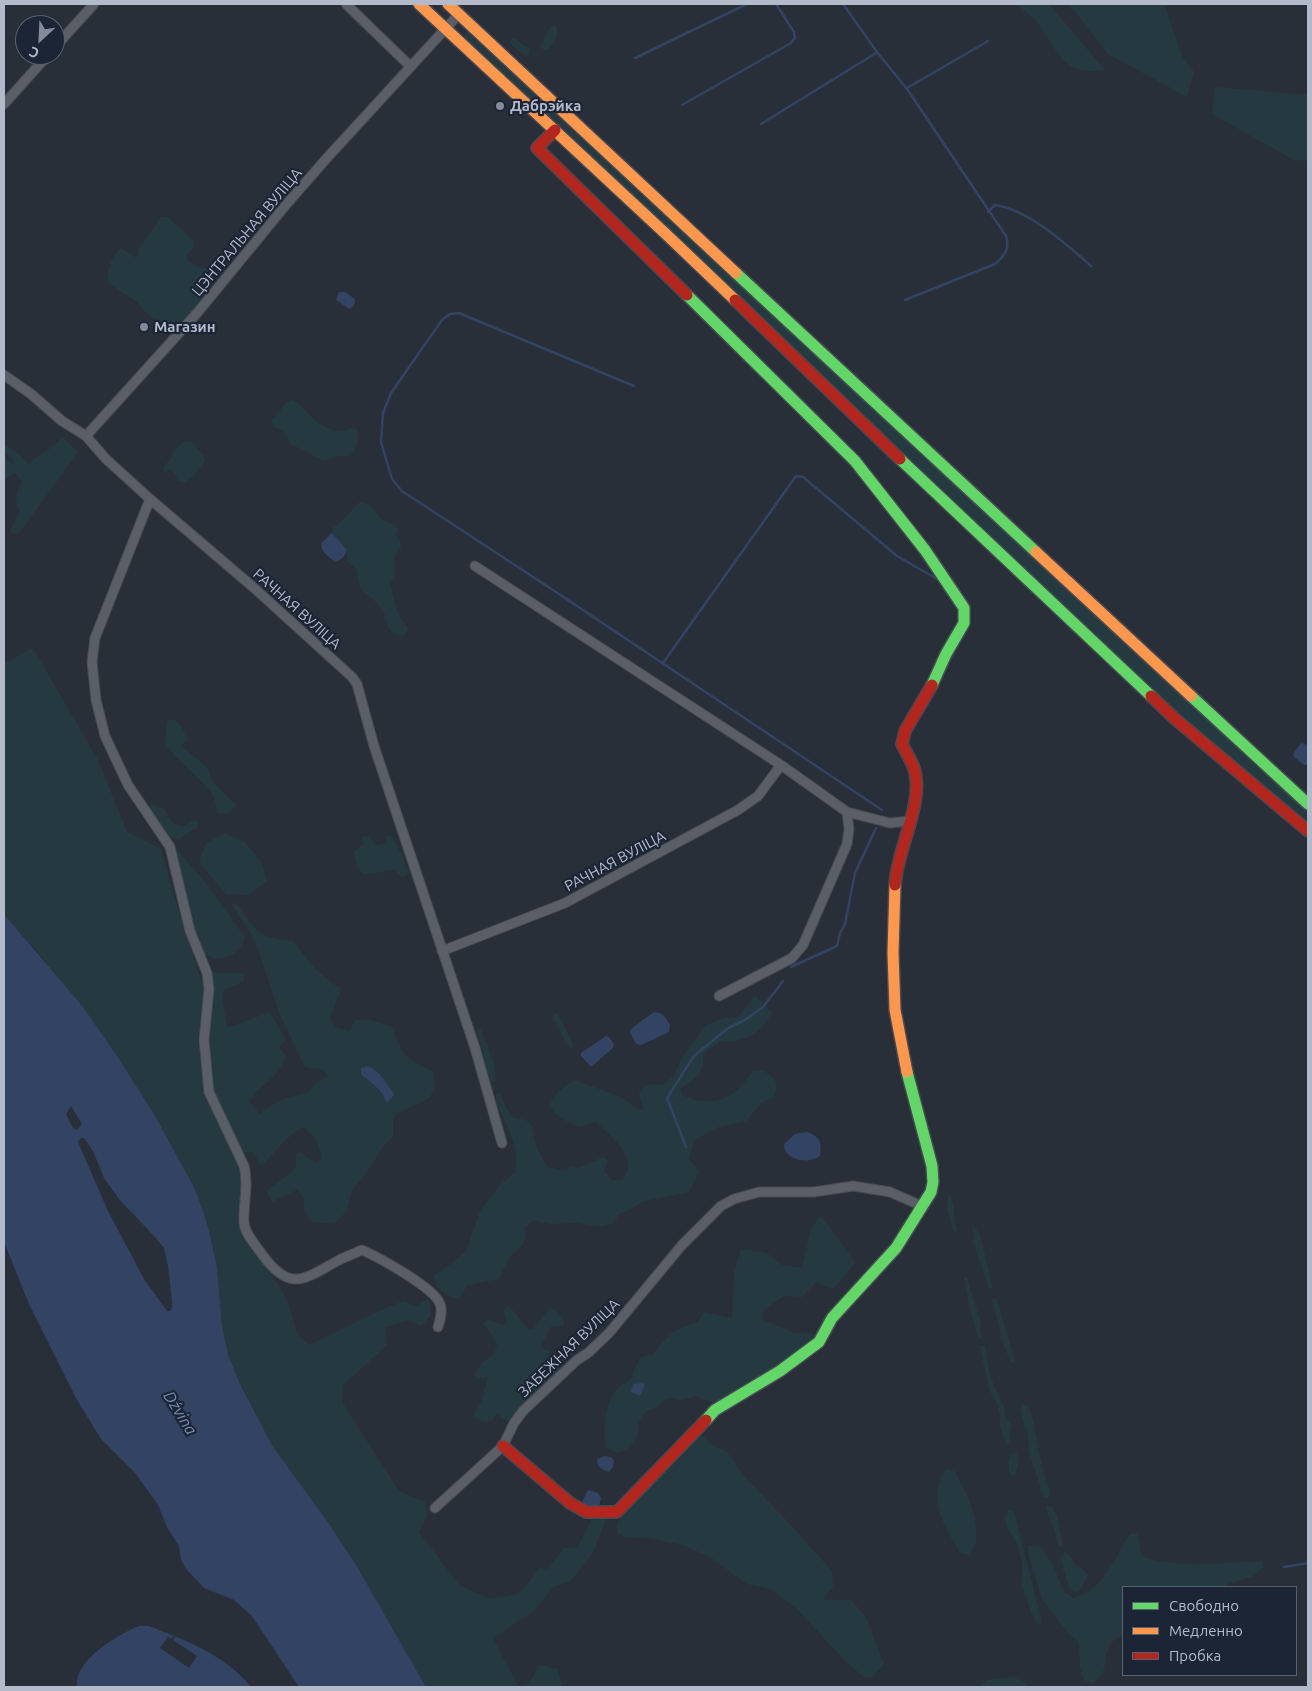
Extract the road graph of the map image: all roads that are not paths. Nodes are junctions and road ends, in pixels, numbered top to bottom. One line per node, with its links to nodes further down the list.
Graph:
1 (94, 4): 7 (street)
2 (346, 4): 9 (street)
3 (419, 4): 6 (main road)
4 (448, 4): 5 (main road)
5 (459, 14): 6 (street, ЦЭНТРАЛЬНАЯ ВУЛІЦА); 17 (main road)
6 (446, 27): 9 (street, ЦЭНТРАЛЬНАЯ ВУЛІЦА); 11 (main road)
7 (65, 36)
8 (39, 65): 10 (street)
9 (410, 66): 13 (street, ЦЭНТРАЛЬНАЯ ВУЛІЦА)
10 (4, 104)
11 (555, 130): 19 (main road); 20 (main road)
12 (4, 375): 13 (street, РАЧНАЯ ВУЛІЦА)
13 (86, 436): 14 (street, РАЧНАЯ ВУЛІЦА)
14 (150, 499): 21 (street, РАЧНАЯ ВУЛІЦА); 25 (street)
15 (475, 566): 16 (street)
16 (781, 765): 18 (street); 21 (street, РАЧНАЯ ВУЛІЦА)
17 (1308, 804)
18 (847, 812): 19 (street); 22 (street)
19 (909, 821): 24 (main road)
20 (1308, 831)
21 (442, 951): 23 (street, РАЧНАЯ ВУЛІЦА)
22 (719, 996)
23 (502, 1143)
24 (922, 1206): 26 (street, ЗАБЕЖНАЯ ВУЛІЦА); 26 (main road)
25 (438, 1327)
26 (503, 1446): 27 (street, ЗАБЕЖНАЯ ВУЛІЦА)
27 (435, 1508)

